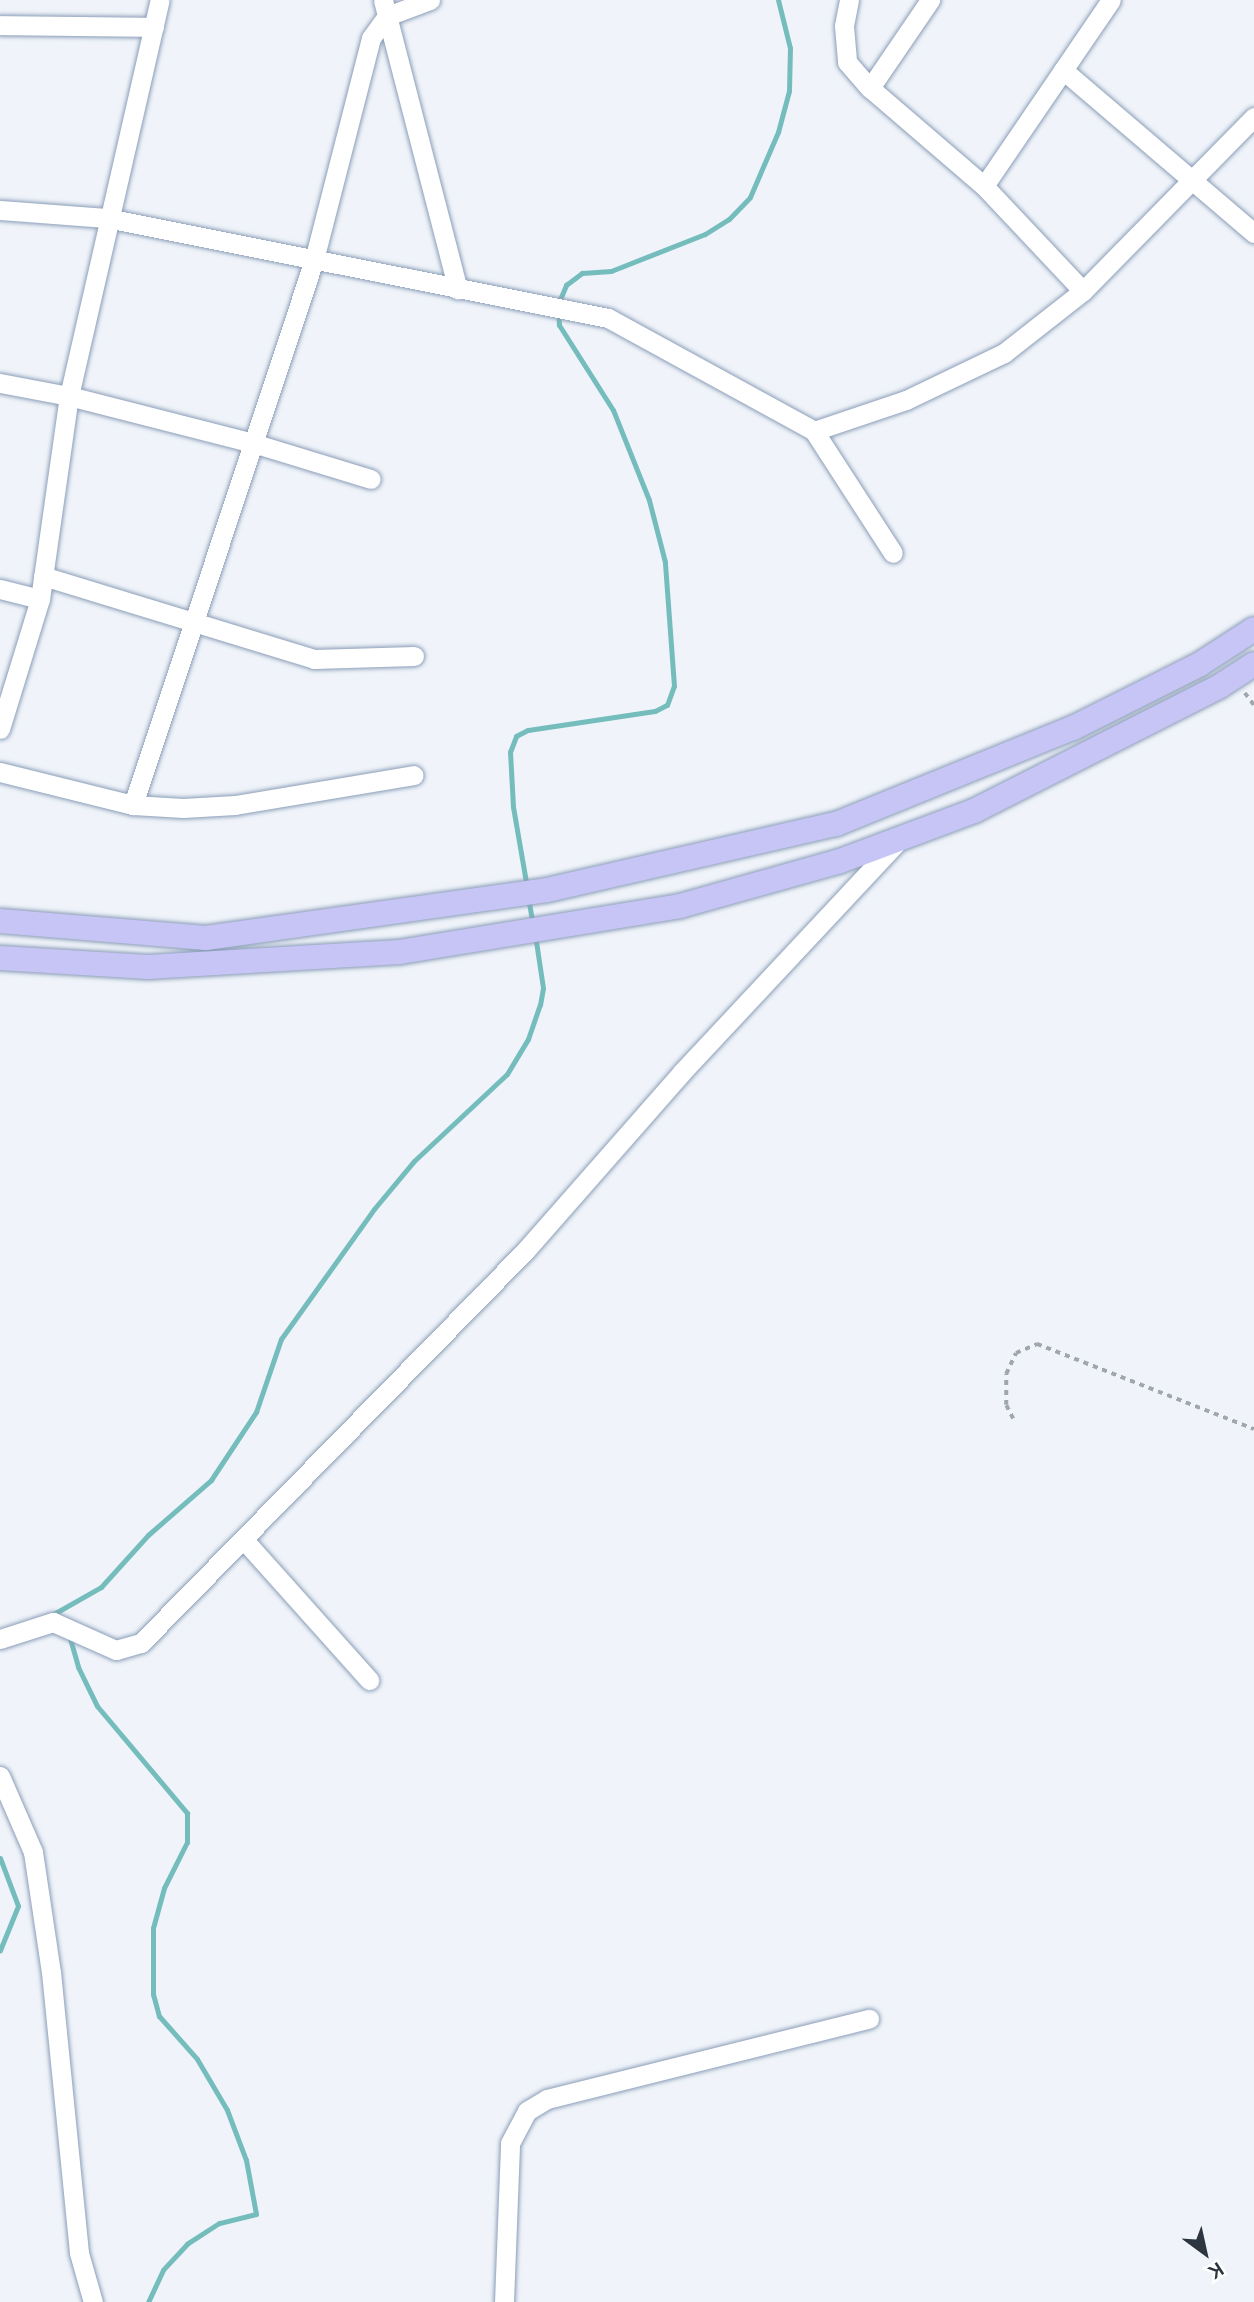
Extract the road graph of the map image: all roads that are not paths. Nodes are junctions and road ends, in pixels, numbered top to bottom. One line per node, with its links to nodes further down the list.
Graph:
1 (160, 0): 8 (street)
2 (430, 0): 6 (street)
3 (849, 0): 10 (street)
4 (930, 0): 10 (street)
5 (1111, 0): 9 (street)
6 (385, 8): 17 (street); 18 (street)
7 (0, 25): 8 (street)
8 (154, 27): 15 (street)
9 (1063, 70): 12 (street); 13 (street)
10 (870, 88): 13 (street)
11 (1254, 117): 12 (street)
12 (1195, 182): 16 (street); 19 (street)
13 (984, 187): 19 (street)
14 (0, 209): 15 (street)
15 (107, 218): 17 (street); 21 (street)
16 (1254, 233)
17 (314, 260): 18 (street); 23 (street)
18 (458, 289): 22 (street)
19 (1083, 291): 22 (street)
20 (0, 383): 21 (street)
21 (69, 396): 23 (street); 26 (street)
22 (814, 431): 25 (street)
23 (253, 443): 24 (street); 29 (street)
24 (371, 479)
25 (893, 553)
26 (43, 576): 28 (street); 29 (street)
27 (0, 589): 28 (street)
28 (40, 598): 33 (street)
29 (194, 622): 31 (street); 36 (street)
30 (1254, 629): 38 (main road)
31 (414, 656)
32 (1254, 664): 37 (main road)
33 (0, 729)
34 (0, 772): 36 (street)
35 (414, 775): 36 (street)
36 (133, 805)
37 (900, 838): 39 (main road); 40 (street)
38 (0, 921)
39 (0, 958)
40 (244, 1540): 41 (street); 42 (street)
41 (0, 1639)
42 (369, 1680)
43 (0, 1776): 45 (street)
44 (869, 2018): 46 (street)
45 (93, 2302)
46 (504, 2302)

